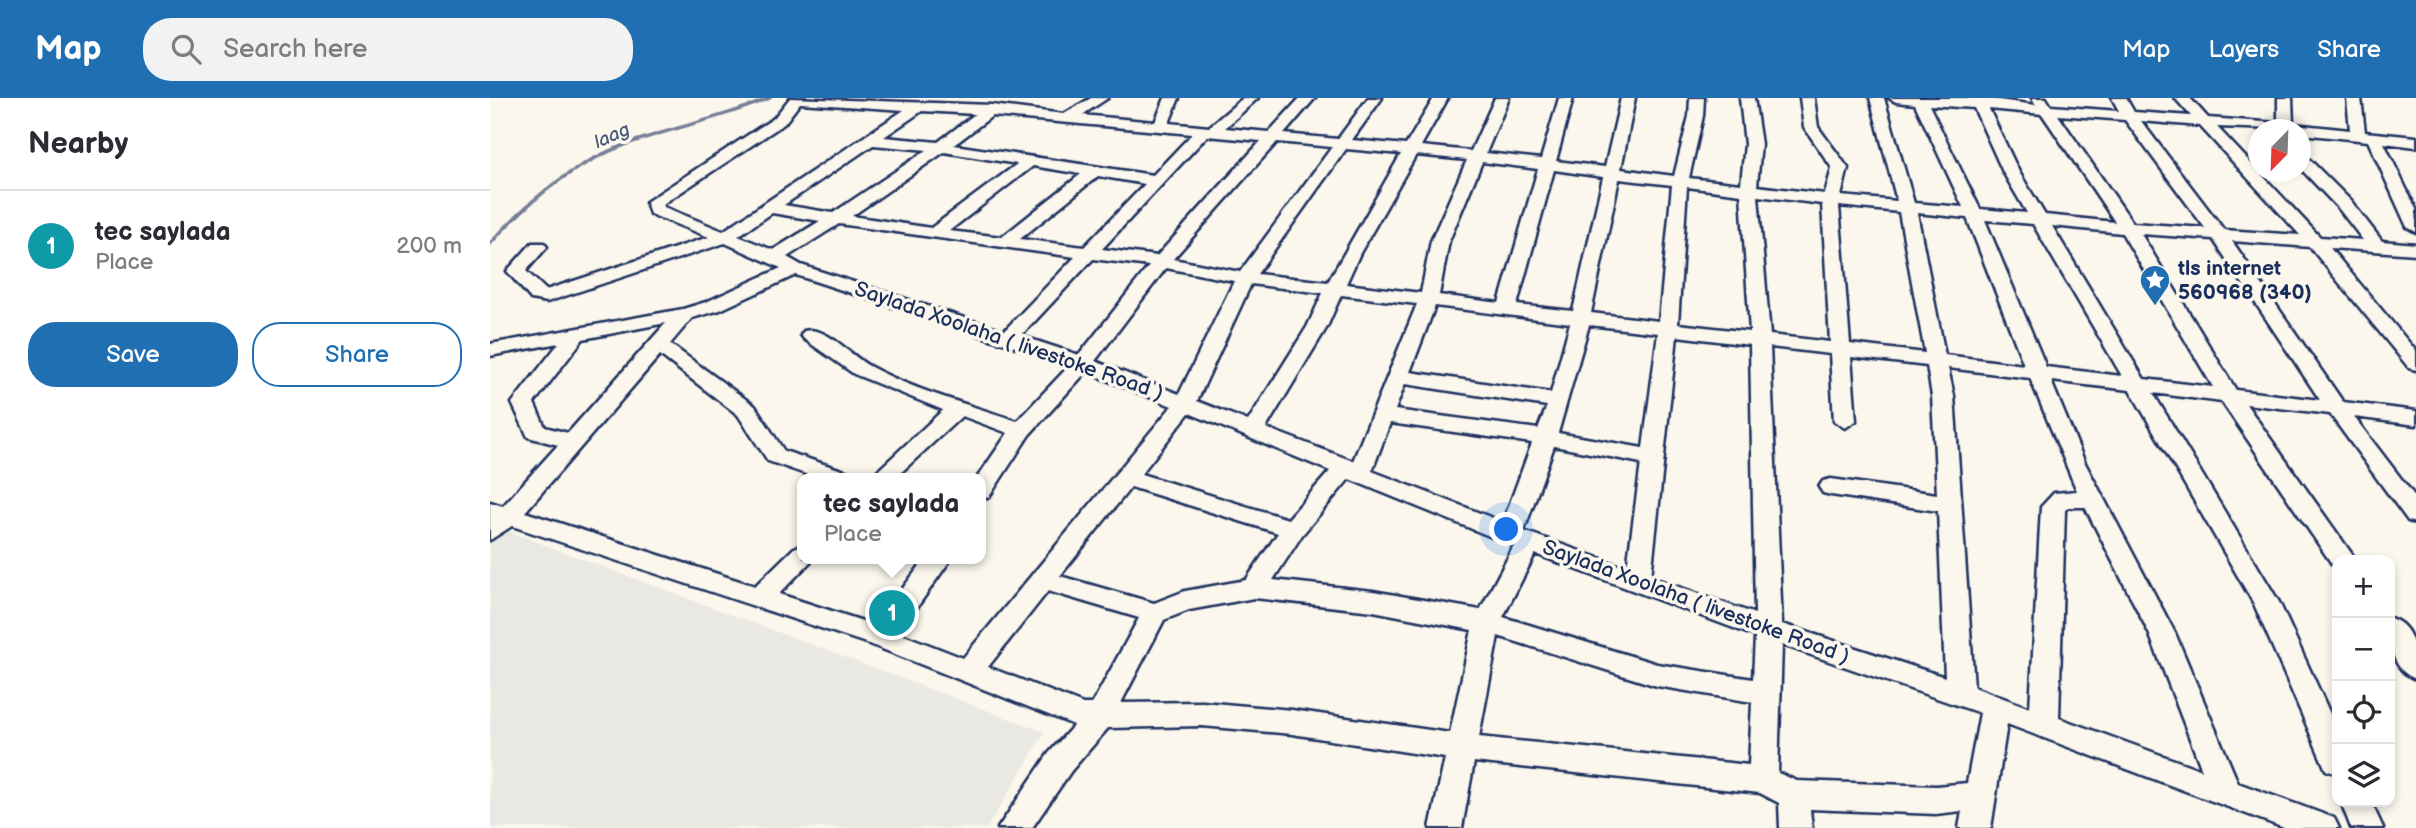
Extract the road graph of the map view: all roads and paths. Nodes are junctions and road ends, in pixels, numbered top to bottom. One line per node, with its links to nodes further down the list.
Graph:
1 (1009, 98): 25 (street)
2 (1101, 98): 28 (street)
3 (1172, 98): 31 (street)
4 (1251, 98): 33 (street)
5 (1307, 98): 35 (street)
6 (1375, 98): 38 (street)
7 (1441, 98): 40 (street)
8 (1502, 98): 41 (street)
9 (1566, 98): 43 (street)
10 (1628, 98): 45 (street)
11 (1697, 98): 47 (street)
12 (1747, 98): 49 (street)
13 (1807, 98): 50 (street)
14 (1877, 98): 51 (street)
15 (1896, 98): 21 (street)
16 (2119, 98): 26 (street)
17 (2182, 98): 29 (street)
18 (2285, 98): 27 (street)
19 (2354, 98): 34 (street)
20 (796, 99): 23 (street); 60 (street)
21 (1919, 99): 22 (street); 53 (street)
22 (1978, 102): 24 (street); 55 (street)
23 (918, 103): 25 (street); 36 (street)
24 (2044, 104): 26 (street); 57 (street)
25 (989, 111): 28 (street); 39 (street)
26 (2129, 115): 29 (street); 59 (street)
27 (2285, 119)
28 (1064, 120): 31 (street)
29 (2206, 123): 30 (street); 61 (street)
30 (2248, 126)
31 (1159, 129): 33 (street)
32 (2311, 131): 34 (street)
33 (1207, 132): 35 (street); 48 (street)
34 (2366, 136): 37 (street); 56 (street)
35 (1270, 138): 38 (street); 67 (street)
36 (872, 140): 39 (street); 52 (street)
37 (2416, 142)
38 (1342, 144): 40 (street); 69 (street)
39 (940, 147): 42 (street); 54 (street)
40 (1413, 150): 41 (street); 70 (street)
41 (1475, 156): 43 (street); 71 (street)
42 (1030, 162): 46 (street); 58 (street)
43 (1549, 164): 45 (street); 72 (street)
44 (2311, 170): 63 (street)
45 (1612, 171): 47 (street); 74 (street)
46 (1093, 172): 48 (street); 62 (street)
47 (1681, 180): 49 (street); 75 (street)
48 (1160, 181): 66 (street)
49 (1749, 188): 50 (street); 79 (street)
50 (1830, 200): 51 (street); 81 (street)
51 (1907, 207): 53 (street); 83 (street)
52 (772, 208): 54 (street); 60 (street)
53 (1974, 214): 55 (street); 86 (street)
54 (836, 219): 58 (street); 68 (street)
55 (2039, 219): 57 (street); 88 (street)
56 (2416, 227)
57 (2127, 228): 59 (street); 89 (street)
58 (934, 234): 62 (street)
59 (2220, 235): 61 (street); 93 (street)
60 (724, 238): 64 (street); 68 (street)
61 (2313, 239): 63 (street); 85 (street)
62 (1005, 243): 66 (street)
63 (2375, 244): 65 (street)
64 (538, 247)
65 (2416, 248)
66 (1088, 252): 67 (street); 78 (street)
67 (1161, 262): 69 (street); 84 (street)
68 (785, 263): 73 (street); 78 (street, Saylada Xoolaha ( livestoke Road ))
69 (1245, 278): 70 (street); 91 (street)
70 (1335, 289): 71 (street); 98 (street)
71 (1429, 298): 72 (street); 87 (street)
72 (1507, 308): 74 (street)
73 (685, 314): 76 (street); 80 (street)
74 (1581, 317): 75 (street); 90 (street)
75 (1668, 328): 79 (street); 101 (street)
76 (577, 333): 82 (street); 100 (street)
77 (811, 335): 92 (street)
78 (1007, 340): 84 (street, Saylada Xoolaha ( livestoke Road ))
79 (1758, 340): 81 (street); 123 (street)
80 (660, 345): 100 (street); 103 (street)
81 (1840, 349): 83 (street); 96 (street)
82 (490, 350)
83 (1936, 359): 86 (street); 109 (street)
84 (1083, 363): 91 (street, Saylada Xoolaha ( livestoke Road )); 97 (street)
85 (2416, 364)
86 (2039, 372): 88 (street); 108 (street)
87 (1397, 376): 90 (street); 94 (street)
88 (2134, 382): 89 (street); 134 (street)
89 (2227, 393): 93 (street); 114 (street)
90 (1559, 401): 99 (street)
91 (1185, 404): 98 (street, Saylada Xoolaha ( livestoke Road )); 105 (street)
92 (959, 407): 97 (street); 104 (street)
93 (2336, 408): 95 (street); 110 (street)
94 (1383, 415): 99 (street); 102 (street)
95 (2416, 418)
96 (1845, 421)
97 (1021, 430): 106 (street)
98 (1253, 431): 102 (street, Saylada Xoolaha ( livestoke Road ))
99 (1548, 438): 101 (street); 113 (street)
100 (575, 442): 111 (street)
101 (1651, 457): 118 (street)
102 (1354, 470): 112 (street); 113 (street, Saylada Xoolaha ( livestoke Road ))
103 (825, 473)
104 (886, 473)
105 (1128, 478): 112 (street); 117 (street)
106 (986, 483)
107 (1831, 487): 109 (street)
108 (2092, 499): 132 (street); 137 (street)
109 (1948, 504): 129 (street)
110 (2416, 515)
111 (496, 519): 120 (street)
112 (1293, 529): 119 (street)
113 (1519, 538): 118 (street, Saylada Xoolaha ( livestoke Road )); 122 (street)
114 (2340, 555)
115 (797, 560): 120 (street)
116 (935, 564): 125 (street)
117 (1042, 580): 121 (street); 127 (street)
118 (1638, 583): 123 (street, Saylada Xoolaha ( livestoke Road ))
119 (1254, 588): 121 (street); 122 (street)
120 (761, 596): 125 (street)
121 (1156, 613): 131 (street)
122 (1487, 622): 128 (street); 133 (street)
123 (1769, 630): 128 (street); 129 (street, Saylada Xoolaha ( livestoke Road ))
124 (2395, 636): 126 (street)
125 (881, 637): 127 (street)
126 (2416, 668)
127 (968, 672): 131 (street)
128 (1767, 693): 135 (street)
129 (1960, 694): 130 (street, Saylada Xoolaha ( livestoke Road ))
130 (1995, 708): 132 (street, Saylada Xoolaha ( livestoke Road )); 138 (street)
131 (1099, 718): 133 (street); 140 (street)
132 (2044, 726): 137 (street, Saylada Xoolaha ( livestoke Road ))
133 (1463, 748): 135 (street); 141 (street)
134 (2332, 750)
135 (1763, 780): 136 (street)
136 (1794, 794): 138 (street); 142 (street)
137 (2227, 794): 144 (street, Saylada Xoolaha ( livestoke Road ))
138 (1979, 795): 143 (street)
139 (2358, 807): 145 (street)
140 (1014, 828)
141 (1446, 828)
142 (1796, 828)
143 (1976, 828)
144 (2323, 828)
145 (2367, 828)

